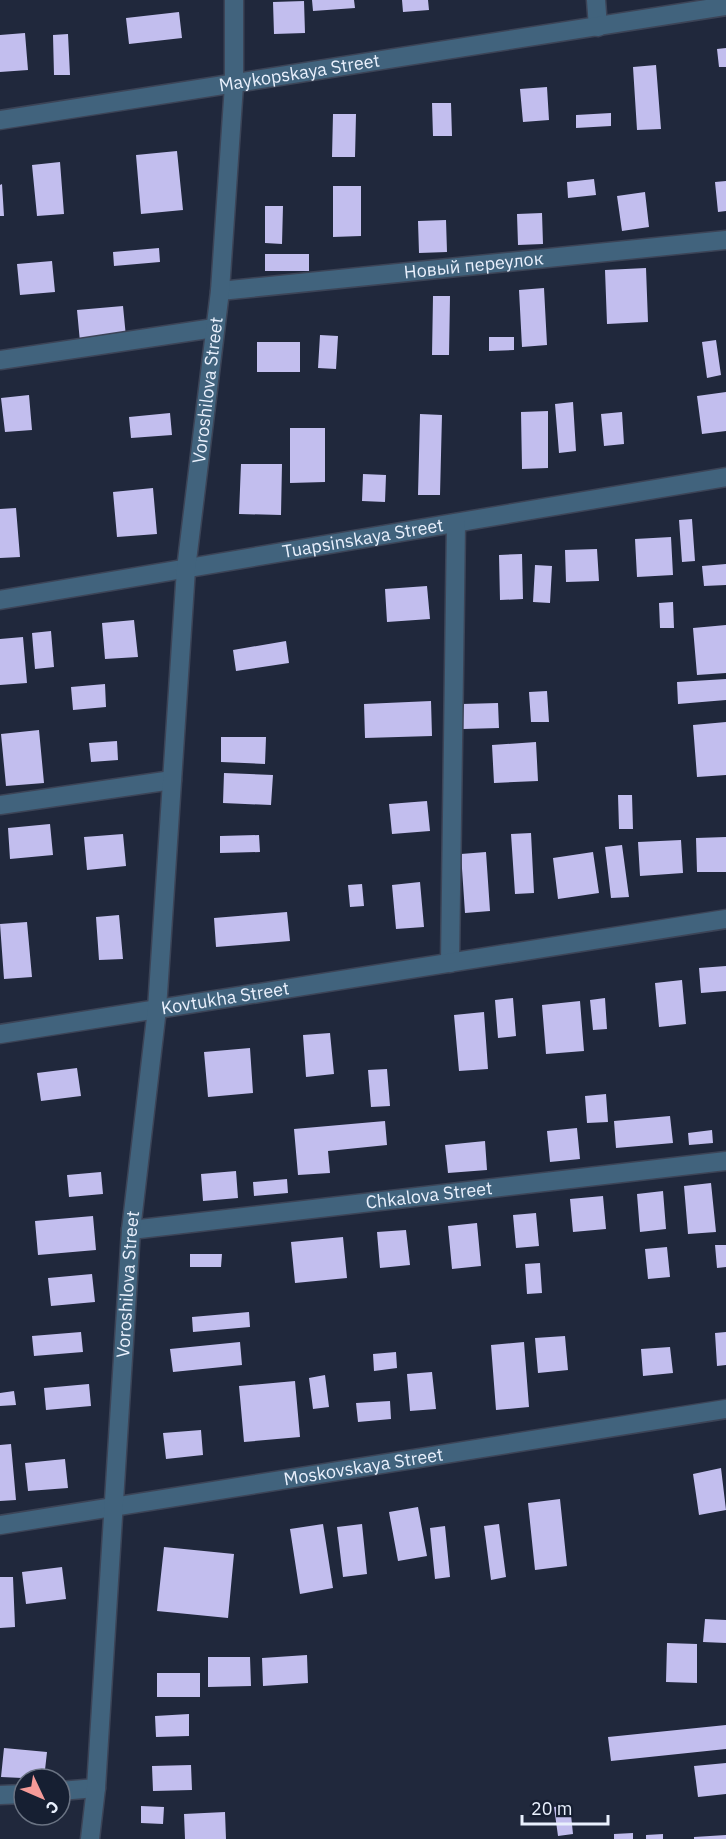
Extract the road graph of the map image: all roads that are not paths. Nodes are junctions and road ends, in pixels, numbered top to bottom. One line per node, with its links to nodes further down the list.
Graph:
1 (234, 0): 5 (street, Voroshilova Street)
2 (596, 0): 4 (street)
3 (726, 6): 4 (street, Maykopskaya Street)
4 (598, 27): 5 (street, Maykopskaya Street)
5 (234, 86): 6 (street, Maykopskaya Street); 8 (street, Voroshilova Street)
6 (0, 120)
7 (726, 240): 8 (street, Новый переулок)
8 (220, 291): 9 (street, Voroshilova Street)
9 (214, 328): 10 (street); 13 (street, Voroshilova Street)
10 (0, 360)
11 (726, 477): 12 (street, Tuapsinskaya Street)
12 (456, 523): 13 (street, Tuapsinskaya Street); 18 (street)
13 (186, 570): 14 (street, Tuapsinskaya Street); 15 (street, Voroshilova Street)
14 (0, 600)
15 (172, 780): 16 (street); 19 (street, Voroshilova Street)
16 (0, 805)
17 (726, 919): 18 (street, Kovtukha Street)
18 (450, 963): 19 (street, Kovtukha Street)
19 (157, 1009): 20 (street, Kovtukha Street); 22 (street, Voroshilova Street)
20 (0, 1034)
21 (726, 1161): 22 (street, Chkalova Street)
22 (131, 1230): 24 (street, Voroshilova Street)
23 (726, 1410): 24 (street, Moskovskaya Street)
24 (114, 1506): 25 (street, Moskovskaya Street); 26 (street, Voroshilova Street)
25 (0, 1525)
26 (96, 1788): 27 (street); 28 (street, Voroshilova Street)
27 (72, 1790)
28 (90, 1839)

